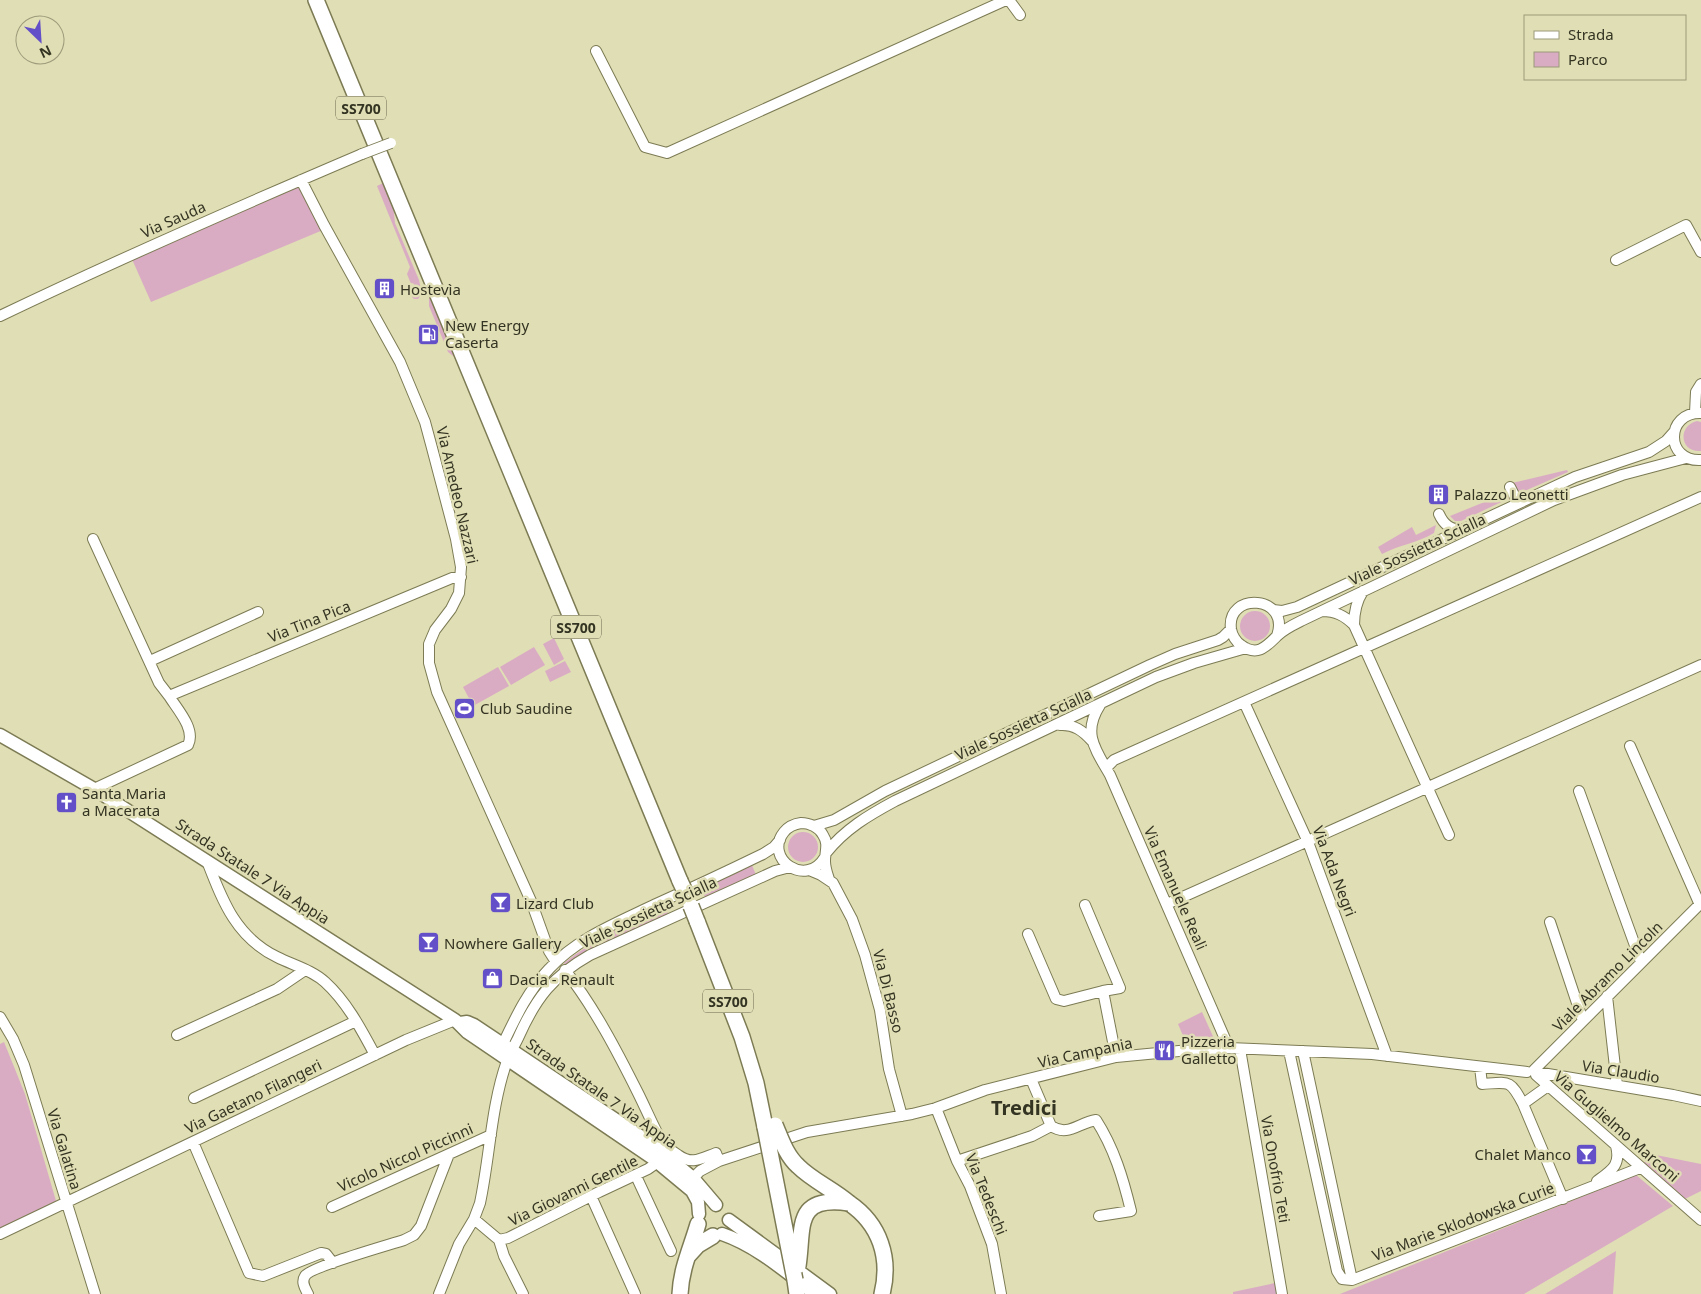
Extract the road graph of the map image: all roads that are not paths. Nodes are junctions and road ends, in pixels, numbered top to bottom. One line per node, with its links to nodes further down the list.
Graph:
1 (316, 0): 87 (highway, SS700, bridge)
2 (1008, 0): 3 (street); 4 (street)
3 (1020, 15)
4 (596, 51)
5 (391, 143): 6 (street, Via Sauda, bridge)
6 (301, 180): 9 (street, Via Sauda); 20 (street, Via Amedeo Nazzari)
7 (1701, 252): 8 (street)
8 (1616, 260)
9 (0, 316)
10 (1701, 384): 11 (street)
11 (1698, 413): 12 (street, Viale Sossietta Scialla)
12 (1674, 432): 13 (street, Viale Sossietta Scialla); 16 (street, Viale Sossietta Scialla)
13 (1696, 461): 21 (street, Viale Sossietta Scialla)
14 (1511, 488): 16 (street)
15 (1701, 497): 29 (street)
16 (1518, 503): 17 (street, Viale Sossietta Scialla)
17 (1461, 530): 19 (street, Viale Sossietta Scialla); 19 (street)
18 (94, 539): 30 (street)
19 (1438, 541): 22 (street, Viale Sossietta Scialla)
20 (461, 577): 32 (street, Via Tina Pica); 57 (street, Via Amedeo Nazzari)
21 (1363, 591): 23 (street, Viale Sossietta Scialla); 25 (street)
22 (1273, 610): 26 (street, Viale Sossietta Scialla); 27 (street)
23 (1321, 611): 25 (street); 27 (street, Viale Sossietta Scialla)
24 (258, 612): 30 (street)
25 (1354, 625): 29 (street)
26 (1231, 629): 28 (street); 43 (street, Viale Sossietta Scialla)
27 (1277, 636): 28 (street, Viale Sossietta Scialla)
28 (1246, 648): 34 (street, Viale Sossietta Scialla)
29 (1365, 648): 33 (street); 40 (street)
30 (150, 661): 32 (street)
31 (1701, 665): 40 (street)
32 (169, 696): 41 (street)
33 (1244, 702): 39 (street); 46 (street, Via Ada Negri)
34 (1100, 705): 35 (street, Viale Sossietta Scialla); 37 (street, Via Emanuele Reali)
35 (1057, 725): 37 (street, Via Emanuele Reali); 47 (street, Viale Sossietta Scialla)
36 (0, 736): 41 (main road, Strada Statale 7 Via Appia)
37 (1093, 742): 39 (street, Via Emanuele Reali)
38 (1630, 746): 53 (street)
39 (1106, 768): 52 (street, Via Emanuele Reali)
40 (1428, 787): 44 (street); 46 (street)
41 (94, 789): 48 (main road, Strada Statale 7 Via Appia)
42 (1579, 791): 58 (street)
43 (814, 826): 45 (street, Viale Sossietta Scialla); 47 (street)
44 (1450, 835)
45 (780, 840): 49 (street); 57 (street, Viale Sossietta Scialla)
46 (1308, 842): 52 (street); 74 (street, Via Ada Negri)
47 (826, 855): 50 (street, Viale Sossietta Scialla); 51 (street, Via Di Basso)
48 (207, 861): 59 (street); 66 (main road, Strada Statale 7 Via Appia)
49 (790, 867): 50 (street, Viale Sossietta Scialla); 60 (street, Viale Sossietta Scialla)
50 (810, 870): 51 (street)
51 (829, 879): 85 (street, Via Di Basso)
52 (1167, 904): 68 (street, Via Emanuele Reali)
53 (1700, 904): 58 (street, Viale Abramo Lincoln)
54 (1084, 905): 61 (street)
55 (1550, 922): 65 (street)
56 (1028, 934): 61 (street)
57 (556, 962): 72 (street, Viale Sossietta Scialla)
58 (1641, 962): 62 (street, Viale Abramo Lincoln)
59 (305, 970): 64 (street); 67 (street)
60 (565, 970): 72 (street, Viale Sossietta Scialla); 86 (street)
61 (1102, 991): 75 (street)
62 (1607, 996): 65 (street, Viale Abramo Lincoln); 79 (street)
63 (0, 1017): 103 (street, Via Galatina)
64 (356, 1021): 73 (street); 81 (street)
65 (1583, 1021): 77 (street, Viale Abramo Lincoln)
66 (457, 1022): 72 (main road, Strada Statale 7 Via Appia); 73 (street, Via Gaetano Filangeri)
67 (177, 1035)
68 (1229, 1048): 69 (street, Via Campania); 75 (street, Via Campania)
69 (1240, 1049): 70 (street, Via Campania); 131 (street, Via Onofrio Teti)
70 (1289, 1051): 71 (street, Via Campania); 118 (street)
71 (1303, 1051): 74 (street, Via Campania); 118 (street)
72 (505, 1052): 89 (street); 90 (main road, Strada Statale 7 Via Appia); 96 (main road, Strada Statale 7 Via Appia)
73 (375, 1055): 91 (street, Via Gaetano Filangeri)
74 (1387, 1056): 76 (street, Via Campania)
75 (1116, 1057): 78 (street, Via Campania)
76 (1480, 1067): 77 (street, Via Campania); 83 (street)
77 (1533, 1072): 79 (street, Via Claudio); 80 (street, Via Guglielmo Marconi)
78 (1031, 1078): 84 (street, Via Campania); 88 (street)
79 (1617, 1085): 82 (street, Via Claudio)
80 (1548, 1086): 83 (street); 92 (street, Via Guglielmo Marconi)
81 (194, 1098)
82 (1701, 1101)
83 (1523, 1104): 102 (street)
84 (936, 1108): 85 (street, Via Campania); 95 (street, Via Tedeschi)
85 (902, 1116): 94 (street, Via Campania)
86 (654, 1126): 90 (street); 94 (street, Via Campania)
87 (770, 1126): 104 (highway, bridge); 119 (highway, bridge)
88 (1051, 1126): 95 (street); 107 (street)
89 (491, 1136): 93 (street, Vicolo Niccol Piccinni); 108 (street)
90 (644, 1138): 99 (main road, Strada Statale 7 Via Appia)
91 (194, 1142): 103 (street, Via Gaetano Filangeri); 116 (street)
92 (1616, 1146): 97 (street, Via Guglielmo Marconi); 100 (street, Via Marie Sklodowska Curie)
93 (449, 1154): 106 (street, Vicolo Niccol Piccinni); 116 (street)
94 (719, 1160): 99 (street, Via Campania)
95 (956, 1161): 130 (street, Via Tedeschi)
96 (658, 1162): 98 (street, Via Giovanni Gentile); 109 (main road, Strada Statale 7 Via Appia)
97 (1640, 1168): 100 (street, Via Marie Sklodowska Curie); 111 (street, Via Guglielmo Marconi)
98 (636, 1176): 101 (street, Via Giovanni Gentile); 115 (street)
99 (693, 1178): 105 (main road, Strada Statale 7 Via Appia)
100 (1584, 1190): 102 (street, Via Marie Sklodowska Curie)
101 (591, 1196): 114 (street, Via Giovanni Gentile); 125 (street)
102 (1563, 1199): 118 (street, Via Marie Sklodowska Curie)
103 (66, 1203): 112 (street, Via Gaetano Filangeri); 121 (street, Via Galatina)
104 (849, 1203): 119 (highway, bridge); 120 (highway)
105 (716, 1205): 109 (main road); 110 (main road, Strada Statale 7 Via Appia)
106 (332, 1207)
107 (1098, 1216)
108 (474, 1219): 114 (street); 123 (street)
109 (699, 1219): 113 (main road); 117 (highway)
110 (730, 1220): 113 (main road); 128 (main road, Strada Statale 7 Via Appia)
111 (1701, 1220)
112 (0, 1234)
113 (717, 1235): 117 (highway); 127 (main road)
114 (499, 1240): 124 (street)
115 (672, 1250)
116 (337, 1262): 122 (street)
117 (684, 1265): 126 (highway)
118 (1352, 1280)
119 (796, 1287)
120 (884, 1287): 129 (highway)
121 (95, 1294)
122 (308, 1294)
123 (439, 1294)
124 (522, 1294)
125 (635, 1294)
126 (680, 1294)
127 (815, 1294)
128 (830, 1294)
129 (873, 1294)
130 (1001, 1294)
131 (1282, 1294)

